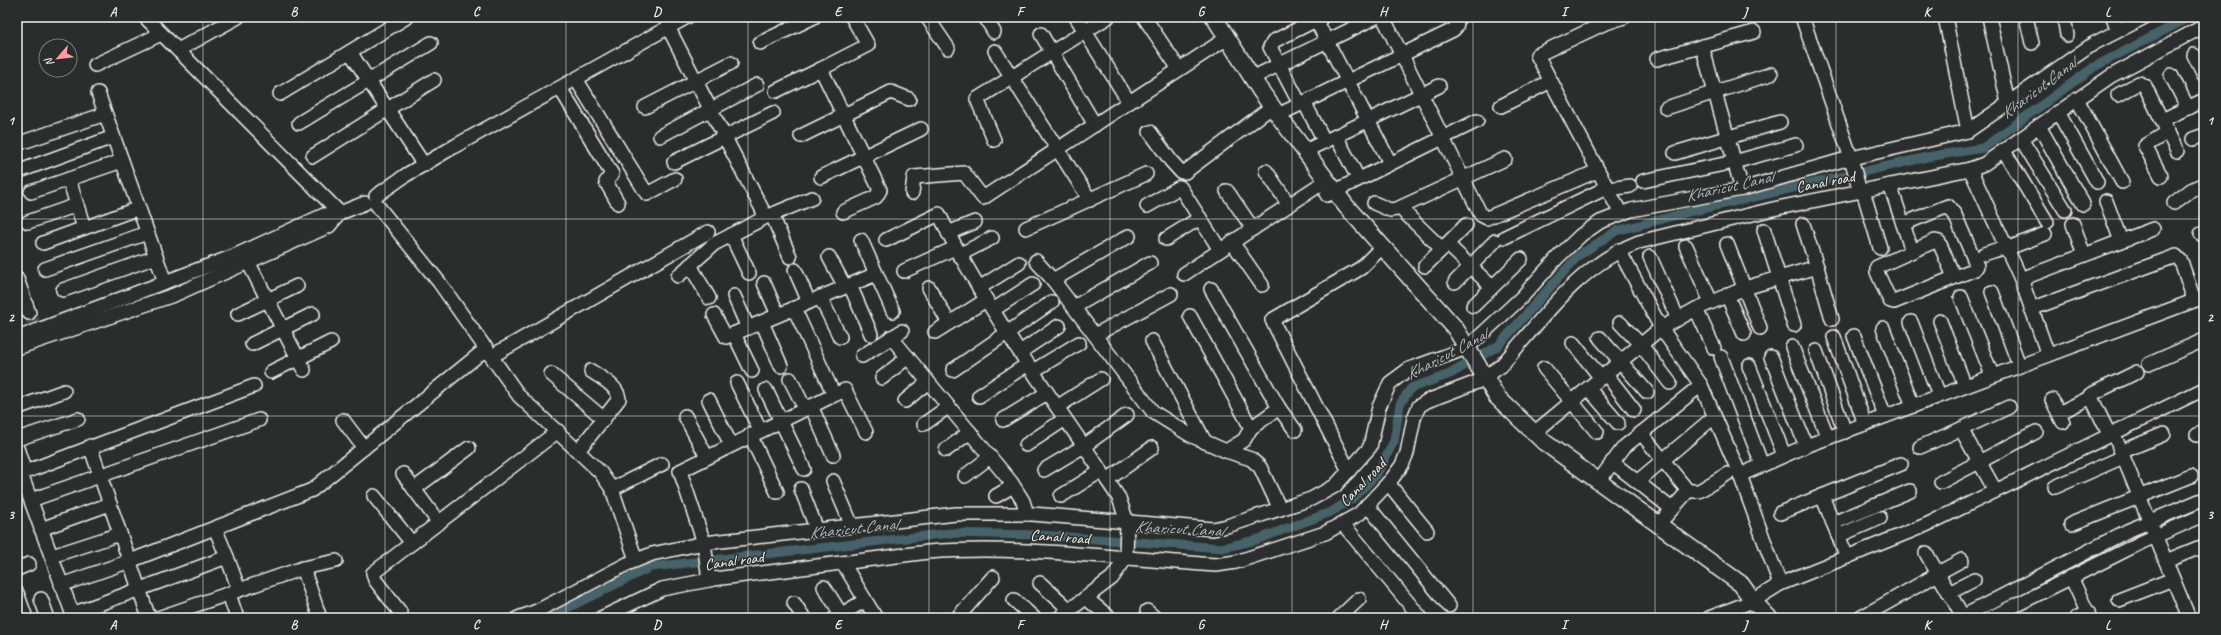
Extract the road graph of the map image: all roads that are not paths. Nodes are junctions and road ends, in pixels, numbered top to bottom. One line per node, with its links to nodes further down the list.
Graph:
1 (145, 17): 32 (street)
2 (238, 17): 42 (street)
3 (407, 17): 43 (street)
4 (687, 17): 27 (street)
5 (814, 17): 38 (street)
6 (852, 17): 52 (street)
7 (927, 17): 41 (street)
8 (985, 17): 29 (street)
9 (1076, 17): 30 (street)
10 (1108, 17): 30 (street)
11 (1144, 17): 53 (street)
12 (1205, 17): 36 (main road)
13 (1214, 17): 58 (main road)
14 (1376, 17): 35 (street)
15 (1383, 17): 46 (street)
16 (1453, 17): 46 (street)
17 (1624, 17): 63 (street)
18 (1802, 17): 120 (street)
19 (1945, 17): 99 (street)
20 (1988, 17): 79 (street)
21 (2026, 17): 39 (street)
22 (2064, 17): 34 (street)
23 (2113, 17): 28 (street)
24 (2145, 17): 28 (street)
25 (1319, 18): 35 (street); 51 (street)
26 (2204, 26): 75 (street, Canal road)
27 (668, 27): 59 (street); 64 (street)
28 (2118, 31): 79 (street)
29 (994, 32)
30 (1085, 32): 45 (street); 77 (street)
31 (1754, 32): 40 (street)
32 (161, 34): 42 (street); 50 (street)
33 (1041, 34): 45 (street)
34 (2067, 35)
35 (1327, 41): 51 (street); 62 (street)
36 (1221, 42): 53 (street); 90 (main road)
37 (430, 43): 60 (street)
38 (760, 43)
39 (2032, 43)
40 (1702, 46): 48 (street); 69 (street)
41 (948, 48)
42 (178, 50): 166 (street)
43 (350, 52): 60 (street); 71 (street)
44 (995, 52): 57 (street)
45 (1052, 52): 57 (street); 96 (street)
46 (1403, 54): 62 (street); 72 (street)
47 (2194, 55): 56 (street)
48 (1657, 59)
49 (731, 63): 64 (street)
50 (95, 65)
51 (1279, 65): 58 (street); 78 (street)
52 (821, 69): 68 (street); 89 (street)
53 (1179, 69): 77 (street)
54 (1771, 74): 69 (street)
55 (2171, 75): 83 (street)
56 (2204, 75)
57 (1011, 78): 110 (street); 113 (street)
58 (1252, 78): 90 (main road)
59 (576, 79): 67 (street); 136 (street)
60 (369, 80): 84 (street); 95 (street)
61 (434, 80): 84 (street)
62 (1347, 81): 78 (street); 92 (street)
63 (1551, 81): 80 (street); 129 (street)
64 (696, 82): 81 (street); 85 (street)
65 (757, 85): 85 (street)
66 (1439, 86): 72 (street)
67 (560, 88): 126 (street); 155 (street)
68 (776, 91)
69 (1715, 92): 82 (street); 107 (street)
70 (98, 93): 88 (street)
71 (280, 94)
72 (1422, 94): 92 (street); 106 (street)
73 (2118, 95): 91 (street)
74 (909, 99): 89 (street)
75 (2077, 99): 86 (street, Canal road); 140 (street)
76 (2204, 100): 83 (street)
77 (1129, 102): 96 (street)
78 (1302, 103): 90 (street); 108 (street)
79 (2008, 103): 99 (street)
80 (1501, 106)
81 (645, 107)
82 (1666, 108)
83 (2188, 108): 91 (street)
84 (389, 109): 118 (street); 126 (street)
85 (710, 109): 102 (street); 103 (street)
86 (2058, 112): 97 (street, Canal road); 139 (street)
87 (773, 113): 103 (street)
88 (105, 114): 105 (street); 111 (street)
89 (843, 114): 104 (street); 119 (street)
90 (1272, 114): 100 (street); 114 (main road); 144 (main road)
91 (2162, 120): 101 (street)
92 (1368, 121): 108 (street); 125 (street)
93 (1477, 121): 106 (street)
94 (1780, 122): 107 (street)
95 (299, 123)
96 (1095, 124): 113 (street)
97 (2039, 126): 109 (street, Canal road); 158 (street)
98 (921, 129): 119 (street)
99 (1968, 131): 120 (street)
100 (1150, 132)
101 (2168, 132): 116 (street); 132 (street)
102 (660, 136)
103 (724, 136): 123 (street); 168 (street)
104 (801, 136)
105 (113, 137): 122 (street); 130 (street)
106 (1443, 138): 125 (street); 137 (street)
107 (1727, 138): 117 (street); 124 (street)
108 (1330, 139): 114 (street); 134 (street)
109 (2021, 139): 115 (street, Canal road); 163 (street)
110 (994, 140)
111 (17, 144)
112 (1796, 144): 124 (street)
113 (1057, 149): 150 (street); 152 (street)
114 (1305, 151): 144 (main road)
115 (2004, 151): 127 (street, Canal road); 197 (street)
116 (2177, 151)
117 (1675, 153)
118 (313, 156)
119 (865, 156): 133 (street); 164 (street)
120 (1851, 158): 146 (street); 148 (street)
121 (1505, 159): 137 (street)
122 (122, 161): 135 (street); 162 (street)
123 (674, 162)
124 (1734, 162): 138 (street); 146 (street)
125 (1390, 163): 134 (street)
126 (424, 165): 153 (street)
127 (1970, 169): 142 (street, Canal road); 197 (street)
128 (1266, 171): 160 (street)
129 (1597, 171): 137 (street); 145 (street)
130 (17, 172)
131 (1146, 174): 152 (street)
132 (2162, 176)
133 (821, 177)
134 (1358, 178): 144 (street)
135 (69, 179): 149 (street); 159 (street)
136 (675, 179)
137 (1462, 179): 156 (street)
138 (1643, 181)
139 (2097, 182)
140 (2122, 182)
141 (2204, 184): 157 (street)
142 (1890, 185): 148 (street, Canal road); 173 (street)
143 (1630, 186): 145 (street)
144 (1327, 187): 160 (street); 202 (main road); 220 (main road)
145 (1607, 189): 167 (street); 215 (street)
146 (1742, 189): 167 (street)
147 (1227, 191): 178 (street)
148 (1861, 191): 196 (street); 199 (street, Canal road)
149 (31, 192)
150 (912, 193)
151 (812, 198): 168 (street)
152 (1090, 200): 177 (street)
153 (372, 201): 166 (street); 303 (street)
154 (2106, 201): 190 (street)
155 (618, 203)
156 (1374, 203)
157 (2174, 203)
158 (2083, 204)
159 (77, 205): 170 (street); 176 (street)
160 (1288, 205): 178 (street)
161 (1147, 206): 169 (street)
162 (139, 208): 176 (street); 182 (street)
163 (2065, 210)
164 (843, 212)
165 (1404, 212): 194 (street)
166 (340, 213): 209 (street)
167 (1621, 214): 301 (street)
168 (769, 216): 184 (street); 206 (street)
169 (1200, 218): 187 (street); 198 (street)
170 (28, 222)
171 (975, 222): 183 (street)
172 (1803, 224): 216 (street)
173 (1903, 224): 200 (street); 225 (street)
174 (2073, 224): 204 (street)
175 (1466, 225): 194 (street)
176 (84, 228): 192 (street)
177 (1026, 228)
178 (1253, 228): 191 (street)
179 (2153, 229): 190 (street)
180 (1764, 230): 226 (street)
181 (708, 232): 303 (street)
182 (148, 233): 205 (street); 217 (street)
183 (948, 233): 189 (street); 201 (street)
184 (731, 235): 214 (street); 221 (street)
185 (1129, 236): 229 (street)
186 (992, 238): 201 (street)
187 (1166, 239)
188 (861, 240): 222 (street)
189 (886, 240)
190 (2121, 241): 204 (street)
191 (1232, 242): 198 (street); 234 (street)
192 (43, 243)
193 (1728, 244): 241 (street)
194 (1444, 246): 215 (street); 220 (street)
195 (1686, 246): 253 (street)
196 (1880, 248)
197 (2005, 248): 203 (street); 228 (street)
198 (1220, 250): 223 (street)
199 (1619, 250): 277 (street); 326 (street, Canal road)
200 (1912, 251): 225 (street); 225 (street)
201 (957, 252): 219 (street); 239 (street)
202 (1376, 253): 301 (main road); 415 (street)
203 (1984, 254)
204 (2084, 255): 228 (street)
205 (156, 257): 230 (street); 242 (street)
206 (790, 257)
207 (829, 257): 236 (street)
208 (1650, 257): 266 (street)
209 (246, 258): 230 (street); 251 (street); 275 (street)
210 (1521, 259): 237 (street)
211 (1036, 261): 229 (street)
212 (1019, 263): 239 (street)
213 (1150, 263): 256 (street)
214 (690, 265): 224 (street); 248 (street)
215 (1470, 266): 231 (street); 237 (street)
216 (1817, 267): 226 (street); 267 (street)
217 (45, 269)
218 (795, 270): 249 (street)
219 (904, 271)
220 (1419, 272): 301 (main road)
221 (749, 273)
222 (876, 274): 236 (street); 260 (street)
223 (1184, 274)
224 (678, 276)
225 (1954, 277)
226 (1779, 278): 241 (street); 273 (street)
227 (17, 279): 275 (street)
228 (2021, 279): 258 (street)
229 (1053, 280): 256 (street)
230 (165, 282): 275 (street)
231 (1455, 282)
232 (764, 283): 264 (street)
233 (1033, 284): 254 (street)
234 (1262, 285)
235 (297, 286): 251 (street)
236 (847, 286): 249 (street); 283 (street)
237 (1492, 287): 255 (street)
238 (929, 288): 271 (street)
239 (979, 288): 254 (street)
240 (1211, 288): 356 (street)
241 (1745, 288): 245 (street); 278 (street)
242 (63, 290)
243 (1992, 292): 314 (street)
244 (1171, 294): 286 (street)
245 (1727, 295): 253 (street); 285 (street)
246 (734, 296): 276 (street)
247 (1961, 297): 324 (street)
248 (709, 298)
249 (815, 299): 257 (street); 288 (street)
250 (2199, 299): 258 (street); 305 (street)
251 (268, 301): 261 (street); 280 (street)
252 (1052, 302): 284 (street)
253 (1711, 302): 259 (street)
254 (989, 305): 271 (street); 284 (street)
255 (1473, 306)
256 (1074, 307): 286 (street)
257 (794, 308): 264 (street); 342 (street)
258 (2032, 308): 305 (street)
259 (1696, 309): 266 (street); 412 (street)
260 (893, 311)
261 (238, 314)
262 (313, 314): 280 (street)
263 (714, 315): 282 (street)
264 (778, 315): 269 (street)
265 (1190, 316): 372 (street)
266 (1678, 319): 277 (street)
267 (1832, 319)
268 (1940, 321): 335 (street)
269 (762, 322): 276 (street); 312 (street)
270 (1911, 322): 344 (street)
271 (950, 323): 281 (street)
272 (1620, 323): 298 (street)
273 (1794, 325)
274 (1059, 326): 304 (street)
275 (35, 327): 290 (street); 300 (street)
276 (748, 328): 282 (street)
277 (1661, 328): 298 (street); 333 (street)
278 (1760, 328)
279 (1883, 328): 350 (street)
280 (283, 329): 297 (street); 309 (street)
281 (935, 332)
282 (734, 334): 320 (street)
283 (871, 334)
284 (1007, 334): 304 (street); 318 (street)
285 (1744, 334)
286 (1095, 335): 388 (street)
287 (1854, 336): 360 (street)
288 (840, 337)
289 (1834, 337): 371 (street)
290 (17, 338)
291 (1600, 338): 310 (street)
292 (2204, 340): 311 (street)
293 (1152, 341): 388 (street)
294 (331, 342): 309 (street)
295 (1079, 343): 315 (street)
296 (1572, 343): 325 (street)
297 (252, 344)
298 (1641, 345): 310 (street); 332 (street)
299 (1792, 346): 386 (street)
300 (17, 348)
301 (1464, 350): 326 (main road); 415 (street)
302 (1816, 351): 379 (street)
303 (490, 352): 375 (street); 396 (street)
304 (1020, 352): 315 (street)
305 (2048, 355): 314 (street)
306 (862, 356): 307 (street)
307 (908, 357): 327 (street); 330 (street)
308 (1771, 357): 393 (street)
309 (297, 358): 317 (street); 321 (street)
310 (1621, 362): 325 (street); 341 (street)
311 (2149, 364)
312 (782, 366)
313 (1749, 366): 404 (street)
314 (2019, 366): 324 (street)
315 (1031, 368): 340 (street); 343 (street)
316 (1544, 368): 349 (street)
317 (304, 370)
318 (953, 370)
319 (591, 371): 363 (street)
320 (752, 371)
321 (271, 372)
322 (2137, 372): 345 (street)
323 (551, 374): 363 (street)
324 (1992, 375): 335 (street)
325 (1604, 376): 336 (street); 357 (street)
326 (1480, 377): 382 (main road); 427 (street, Canal road); 502 (main road)
327 (882, 378)
328 (790, 379): 351 (street)
329 (1102, 379): 353 (street)
330 (928, 382): 348 (street); 352 (street)
331 (737, 383): 381 (street)
332 (1670, 383)
333 (1701, 385): 361 (street); 383 (street)
334 (254, 386): 391 (street)
335 (1965, 386): 344 (street)
336 (1588, 388): 349 (street); 369 (street)
337 (2204, 389): 384 (street)
338 (766, 390): 367 (street)
339 (64, 392): 355 (street)
340 (1047, 392): 353 (street); 368 (street)
341 (1647, 392)
342 (834, 395): 351 (street); 376 (street)
343 (979, 396)
344 (1939, 396): 350 (street)
345 (2091, 397): 347 (street); 384 (street)
346 (709, 400): 389 (street)
347 (2052, 400)
348 (905, 401)
349 (1572, 402): 378 (street); 382 (street)
350 (1912, 406): 360 (street)
351 (808, 407): 367 (street); 403 (street)
352 (948, 407): 370 (street); 377 (street)
353 (1057, 407): 364 (street)
354 (2009, 407): 373 (street)
355 (17, 408)
356 (1278, 408): 372 (street); 374 (street)
357 (1634, 410)
358 (1127, 415): 392 (street)
359 (685, 416): 405 (street)
360 (1885, 416): 371 (street)
361 (1714, 417): 407 (street); 418 (street)
362 (78, 418): 387 (street)
363 (604, 419): 399 (street)
364 (1065, 419): 390 (street); 392 (street)
365 (259, 420): 420 (street)
366 (343, 420): 396 (street)
367 (781, 420): 381 (street); 413 (street)
368 (1003, 420)
369 (1618, 423)
370 (924, 424)
371 (1865, 424): 379 (street)
372 (1251, 428): 401 (street)
373 (1961, 429): 394 (street); 408 (street)
374 (1295, 430)
375 (558, 431): 399 (street); 453 (street)
376 (866, 432)
377 (970, 432): 400 (street); 406 (street)
378 (1597, 432)
379 (1845, 432): 386 (street)
380 (2036, 432): 408 (street)
381 (755, 433): 389 (street); 436 (street)
382 (1534, 433): 425 (main road)
383 (1641, 433): 407 (street); 409 (street)
384 (2111, 433): 402 (street); 433 (street)
385 (2164, 434): 402 (street)
386 (1828, 438): 393 (street)
387 (17, 440)
388 (1205, 442): 401 (street)
389 (731, 445): 405 (street)
390 (1026, 445)
391 (90, 446): 416 (street); 420 (street)
392 (1084, 446): 414 (street); 419 (street)
393 (1806, 446): 404 (street)
394 (1920, 447)
395 (17, 448): 416 (street)
396 (364, 448): 460 (street)
397 (469, 448): 431 (street)
398 (1152, 448): 419 (street)
399 (578, 450): 430 (street)
400 (946, 450)
401 (1226, 452): 446 (street)
402 (2122, 454): 429 (street); 441 (street)
403 (833, 455)
404 (1784, 455): 412 (street)
405 (707, 457): 468 (street)
406 (990, 457): 421 (street); 428 (street)
407 (1661, 460): 424 (street); 434 (street)
408 (1979, 461): 426 (street); 433 (street)
409 (1612, 462): 424 (street); 425 (street)
410 (662, 464): 430 (street)
411 (1901, 464): 440 (street)
412 (1762, 465): 418 (street)
413 (804, 469)
414 (1044, 470)
415 (1350, 471): 446 (street)
416 (21, 473): 443 (street)
417 (403, 474): 431 (street)
418 (1734, 474): 434 (street); 491 (street)
419 (1104, 475): 439 (street); 454 (street)
420 (101, 476): 443 (street); 444 (street)
421 (965, 476)
422 (2191, 476): 441 (street)
423 (833, 481): 459 (street)
424 (1638, 481): 447 (street)
425 (1598, 482): 458 (main road)
426 (1941, 482)
427 (1388, 483): 445 (street, Canal road); 463 (street)
428 (1013, 486): 438 (street); 449 (street)
429 (2055, 487)
430 (612, 488): 475 (street)
431 (414, 489): 453 (street)
432 (801, 490): 462 (street)
433 (1995, 490): 474 (street)
434 (1688, 491): 447 (street)
435 (1910, 491): 455 (street)
436 (777, 492)
437 (374, 496): 467 (street)
438 (996, 496)
439 (1061, 496)
440 (1822, 496): 448 (street); 455 (street)
441 (2140, 496): 452 (street); 457 (street)
442 (2204, 499): 452 (street)
443 (31, 500): 461 (street)
444 (110, 504): 461 (street); 464 (street)
445 (1367, 505): 456 (street, Canal road); 506 (street)
446 (1280, 509): 454 (street)
447 (1672, 509): 458 (street)
448 (1780, 513)
449 (1027, 514): 454 (street); 459 (street)
450 (2204, 515): 466 (street)
451 (1880, 518): 465 (street)
452 (2150, 521): 466 (street); 515 (street)
453 (439, 522): 467 (street)
454 (1127, 522): 472 (street)
455 (1833, 523): 465 (street)
456 (1343, 524): 472 (street, Canal road); 528 (street)
457 (2071, 524)
458 (1658, 525): 502 (main road)
459 (852, 526): 462 (street)
460 (215, 528): 473 (street); 477 (street)
461 (41, 529): 471 (street)
462 (817, 530): 468 (street)
463 (1427, 530)
464 (120, 534): 471 (street); 477 (street)
465 (1838, 536): 474 (street)
466 (2156, 536): 479 (street); 487 (street)
467 (412, 544): 507 (street)
468 (704, 546): 475 (street); 485 (street)
469 (2204, 551): 479 (street)
470 (1926, 553): 484 (street)
471 (52, 556): 492 (street)
472 (1126, 556): 481 (street, Canal road); 498 (street)
473 (227, 557): 494 (street); 495 (street)
474 (1847, 557): 491 (street)
475 (636, 560): 520 (street)
476 (1962, 560): 484 (street)
477 (130, 561): 492 (street); 494 (street)
478 (336, 561): 482 (street)
479 (2166, 561): 488 (street)
480 (30, 564): 483 (street)
481 (843, 564): 485 (street, Canal road); 504 (street)
482 (303, 568): 495 (street); 519 (street)
483 (17, 569)
484 (1938, 573): 497 (street); 531 (street)
485 (708, 577): 509 (street, Canal road)
486 (993, 577): 524 (street)
487 (2071, 577): 514 (street); 532 (street)
488 (2173, 579): 503 (street); 533 (street)
489 (1974, 580): 497 (street)
490 (1040, 583): 511 (street)
491 (1780, 584): 502 (street)
492 (61, 585): 512 (street)
493 (824, 587): 513 (street)
494 (140, 590): 512 (street); 516 (street)
495 (234, 592): 517 (street); 518 (street)
496 (17, 593): 508 (street)
497 (1949, 593): 515 (street)
498 (1086, 598): 511 (street); 526 (street)
499 (41, 599): 510 (street)
500 (1358, 599): 527 (street)
501 (1014, 600): 525 (street)
502 (1753, 600): 529 (street); 530 (main road)
503 (2119, 600)
504 (864, 601): 513 (street); 523 (street)
505 (794, 604): 522 (street)
506 (1449, 606)
507 (400, 612)
508 (24, 614): 510 (street)
509 (618, 614): 521 (street, Canal road)
510 (47, 615)
511 (1064, 615)
512 (73, 616)
513 (838, 616)
514 (2084, 616)
515 (1962, 617)
516 (149, 618)
517 (158, 618)
518 (237, 618)
519 (320, 618)
520 (518, 618)
521 (601, 618)
522 (804, 618)
523 (876, 618)
524 (957, 618)
525 (1034, 618)
526 (1110, 618)
527 (1339, 618)
528 (1421, 618)
529 (1709, 618)
530 (1769, 618)
531 (1860, 618)
532 (1990, 618)
533 (2189, 618)

